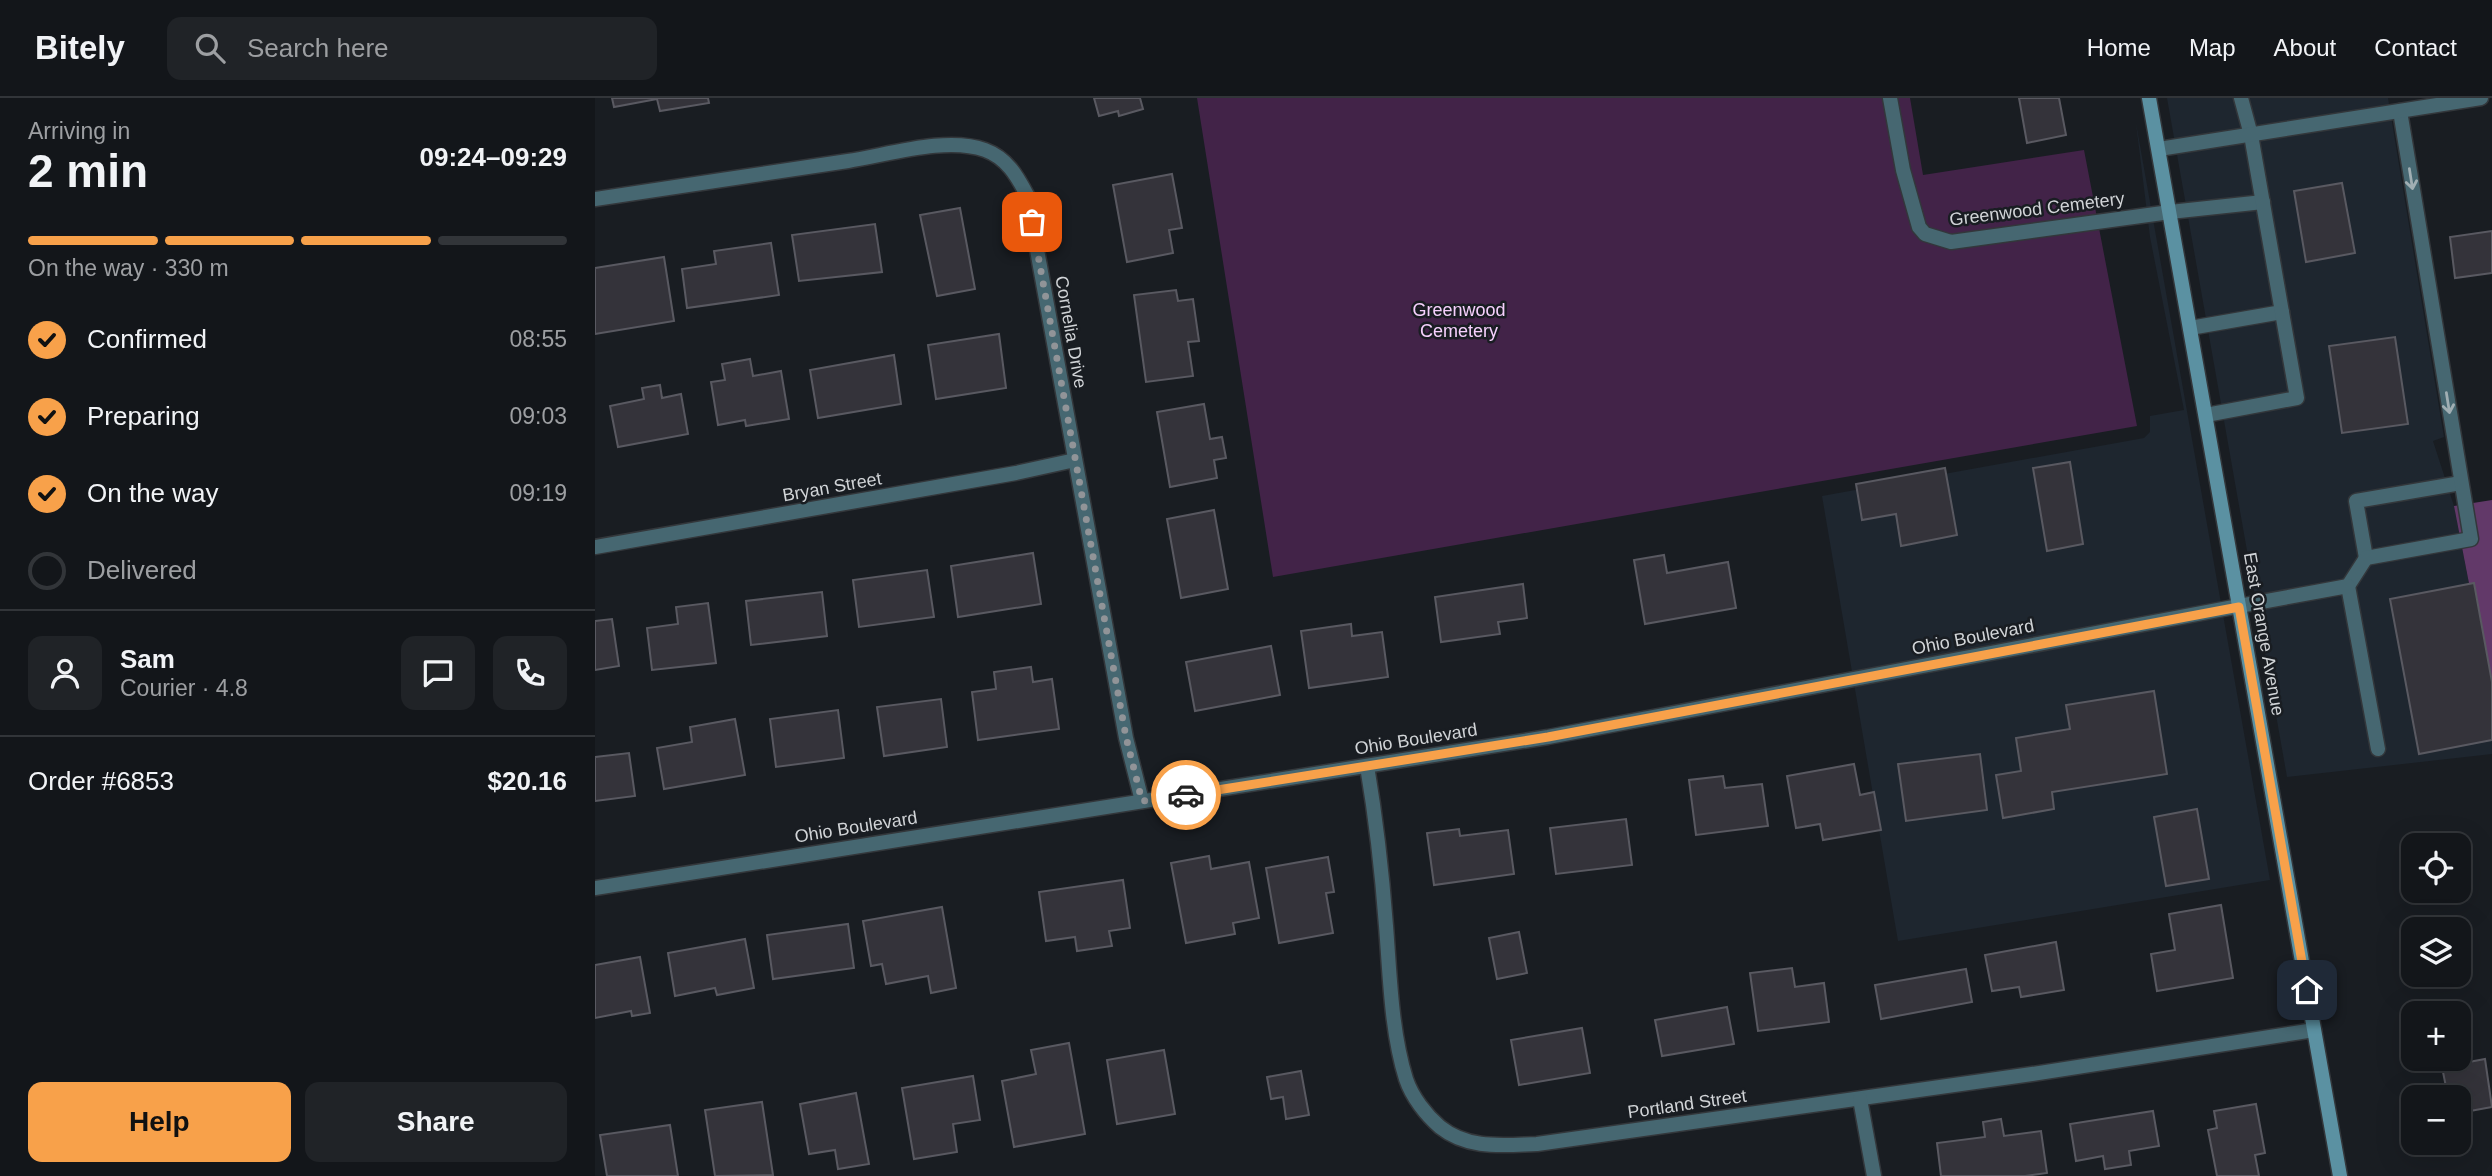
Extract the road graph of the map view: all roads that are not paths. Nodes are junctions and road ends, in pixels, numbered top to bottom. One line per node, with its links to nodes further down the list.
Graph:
1 (1890, 98): 10 (street, Greenwood Cemetery)
2 (2149, 98): 7 (main road, East Orange Avenue)
3 (2241, 98): 6 (street)
4 (2481, 98): 5 (street)
5 (2400, 111): 6 (street); 15 (street, one-way to 15)
6 (2251, 135): 7 (street); 9 (street)
7 (2159, 149): 10 (main road, East Orange Avenue)
8 (595, 199): 14 (street, Cornelia Drive)
9 (2263, 202): 10 (street); 11 (street)
10 (2170, 212): 12 (main road, East Orange Avenue)
11 (2282, 312): 12 (street); 13 (street)
12 (2190, 328): 13 (main road, East Orange Avenue)
13 (2206, 415): 19 (main road, East Orange Avenue)
14 (1075, 460): 16 (street, Bryan Street); 22 (street, Cornelia Drive)
15 (2461, 483): 17 (street); 17 (street)
16 (595, 547)
17 (2366, 558): 18 (street)
18 (2348, 586): 19 (street, Ohio Boulevard); 20 (street)
19 (2239, 607): 21 (street, Ohio Boulevard); 24 (main road, East Orange Avenue)
20 (2378, 749)
21 (1367, 766): 22 (street, Ohio Boulevard); 25 (street, Portland Street)
22 (1142, 801): 23 (street, Ohio Boulevard)
23 (595, 888)
24 (2314, 1030): 25 (street, Portland Street); 27 (main road, East Orange Avenue)
25 (1860, 1099): 26 (street)
26 (1874, 1176)
27 (2340, 1176)

